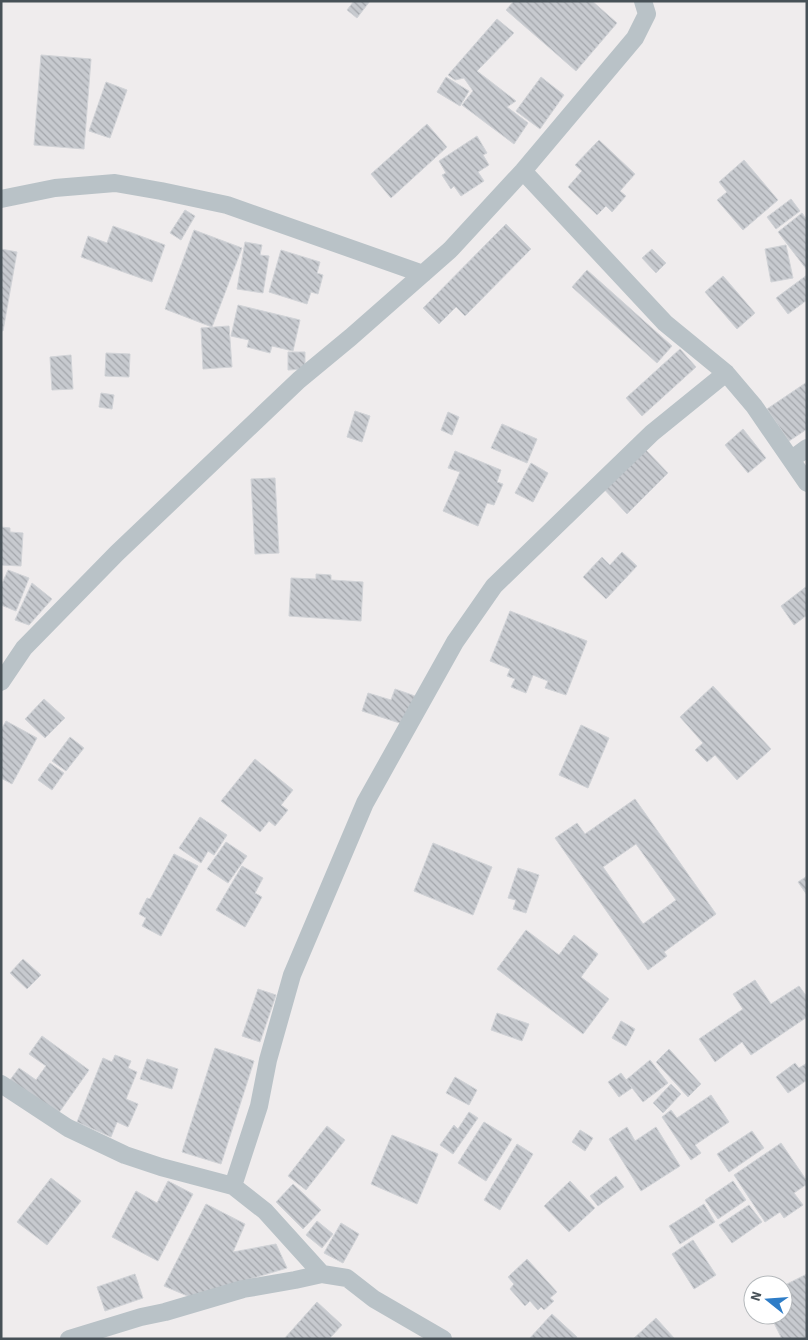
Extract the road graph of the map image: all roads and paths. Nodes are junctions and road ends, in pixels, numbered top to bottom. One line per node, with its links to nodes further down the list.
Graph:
1 (643, 1): 2 (street)
2 (523, 171): 4 (street); 5 (street)
3 (1, 199): 4 (street)
4 (423, 274): 9 (street)
5 (726, 373): 7 (street); 11 (street)
6 (807, 448): 7 (street)
7 (792, 459): 8 (street)
8 (807, 483)
9 (1, 682)
10 (1, 1084): 11 (street)
11 (233, 1186): 12 (street)
12 (322, 1274): 13 (street); 14 (street)
13 (68, 1339)
14 (443, 1339)

